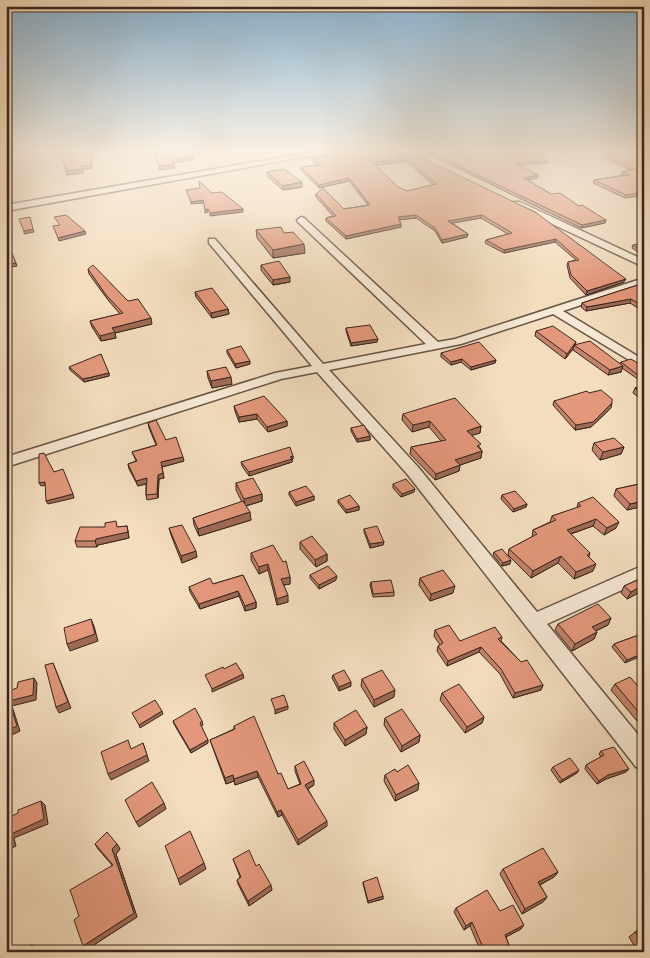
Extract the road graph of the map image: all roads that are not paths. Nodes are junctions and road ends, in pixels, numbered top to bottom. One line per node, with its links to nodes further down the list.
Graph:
1 (77, 196): 3 (street)
2 (510, 201): 6 (street)
3 (6, 208)
4 (301, 220): 9 (street)
5 (212, 242): 11 (street)
6 (644, 264)
7 (644, 281): 8 (street)
8 (555, 311): 9 (street); 10 (street)
9 (435, 346): 11 (street)
10 (644, 366)
11 (320, 368): 12 (street); 14 (street)
12 (6, 462)
13 (644, 572): 14 (street)
14 (534, 622): 15 (street)
15 (644, 759)

